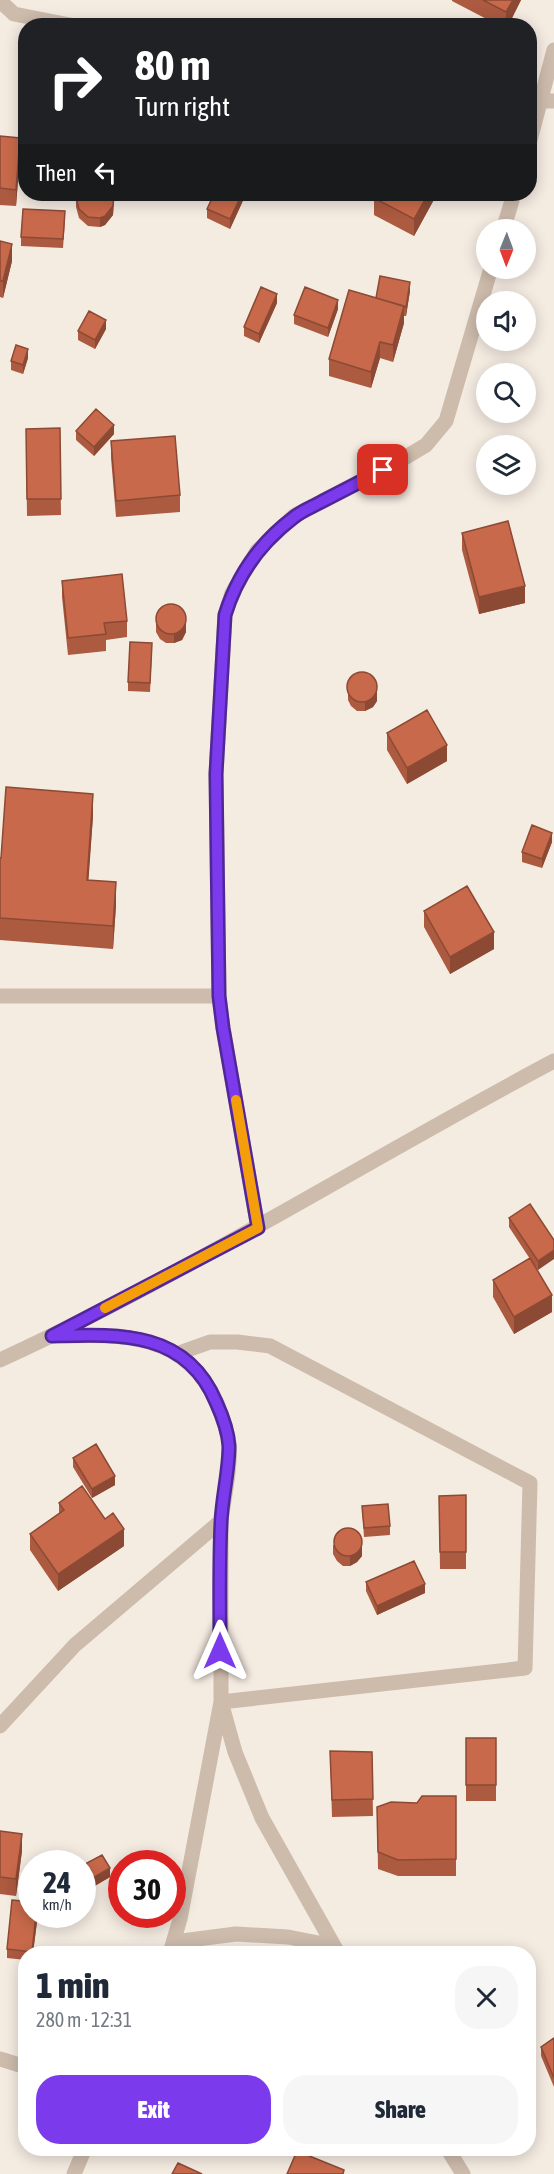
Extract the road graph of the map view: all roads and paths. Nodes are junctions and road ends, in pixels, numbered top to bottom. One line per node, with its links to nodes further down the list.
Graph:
1 (0, 2): 2 (street)
2 (34, 18)
3 (554, 50): 4 (street)
4 (542, 100): 5 (street)
5 (537, 117)
6 (512, 201): 7 (street)
7 (506, 219)
8 (488, 279): 10 (street)
9 (0, 996): 10 (street)
10 (219, 996): 14 (street)
11 (554, 1050): 13 (street)
12 (554, 1061): 13 (street)
13 (536, 1071): 14 (street)
14 (258, 1228): 15 (street)
15 (52, 1336): 16 (street); 17 (street)
16 (179, 1353): 18 (street); 19 (street)
17 (0, 1360)
18 (221, 1521): 19 (street); 20 (street)
19 (221, 1702): 21 (street); 24 (street)
20 (0, 1726)
21 (172, 1946)
22 (177, 1946): 23 (street)
23 (321, 1946)
24 (334, 1946)
25 (0, 2059): 26 (street)
26 (18, 2065)
27 (82, 2156): 29 (street)
28 (452, 2156): 30 (street)
29 (74, 2174)
30 (463, 2174)

